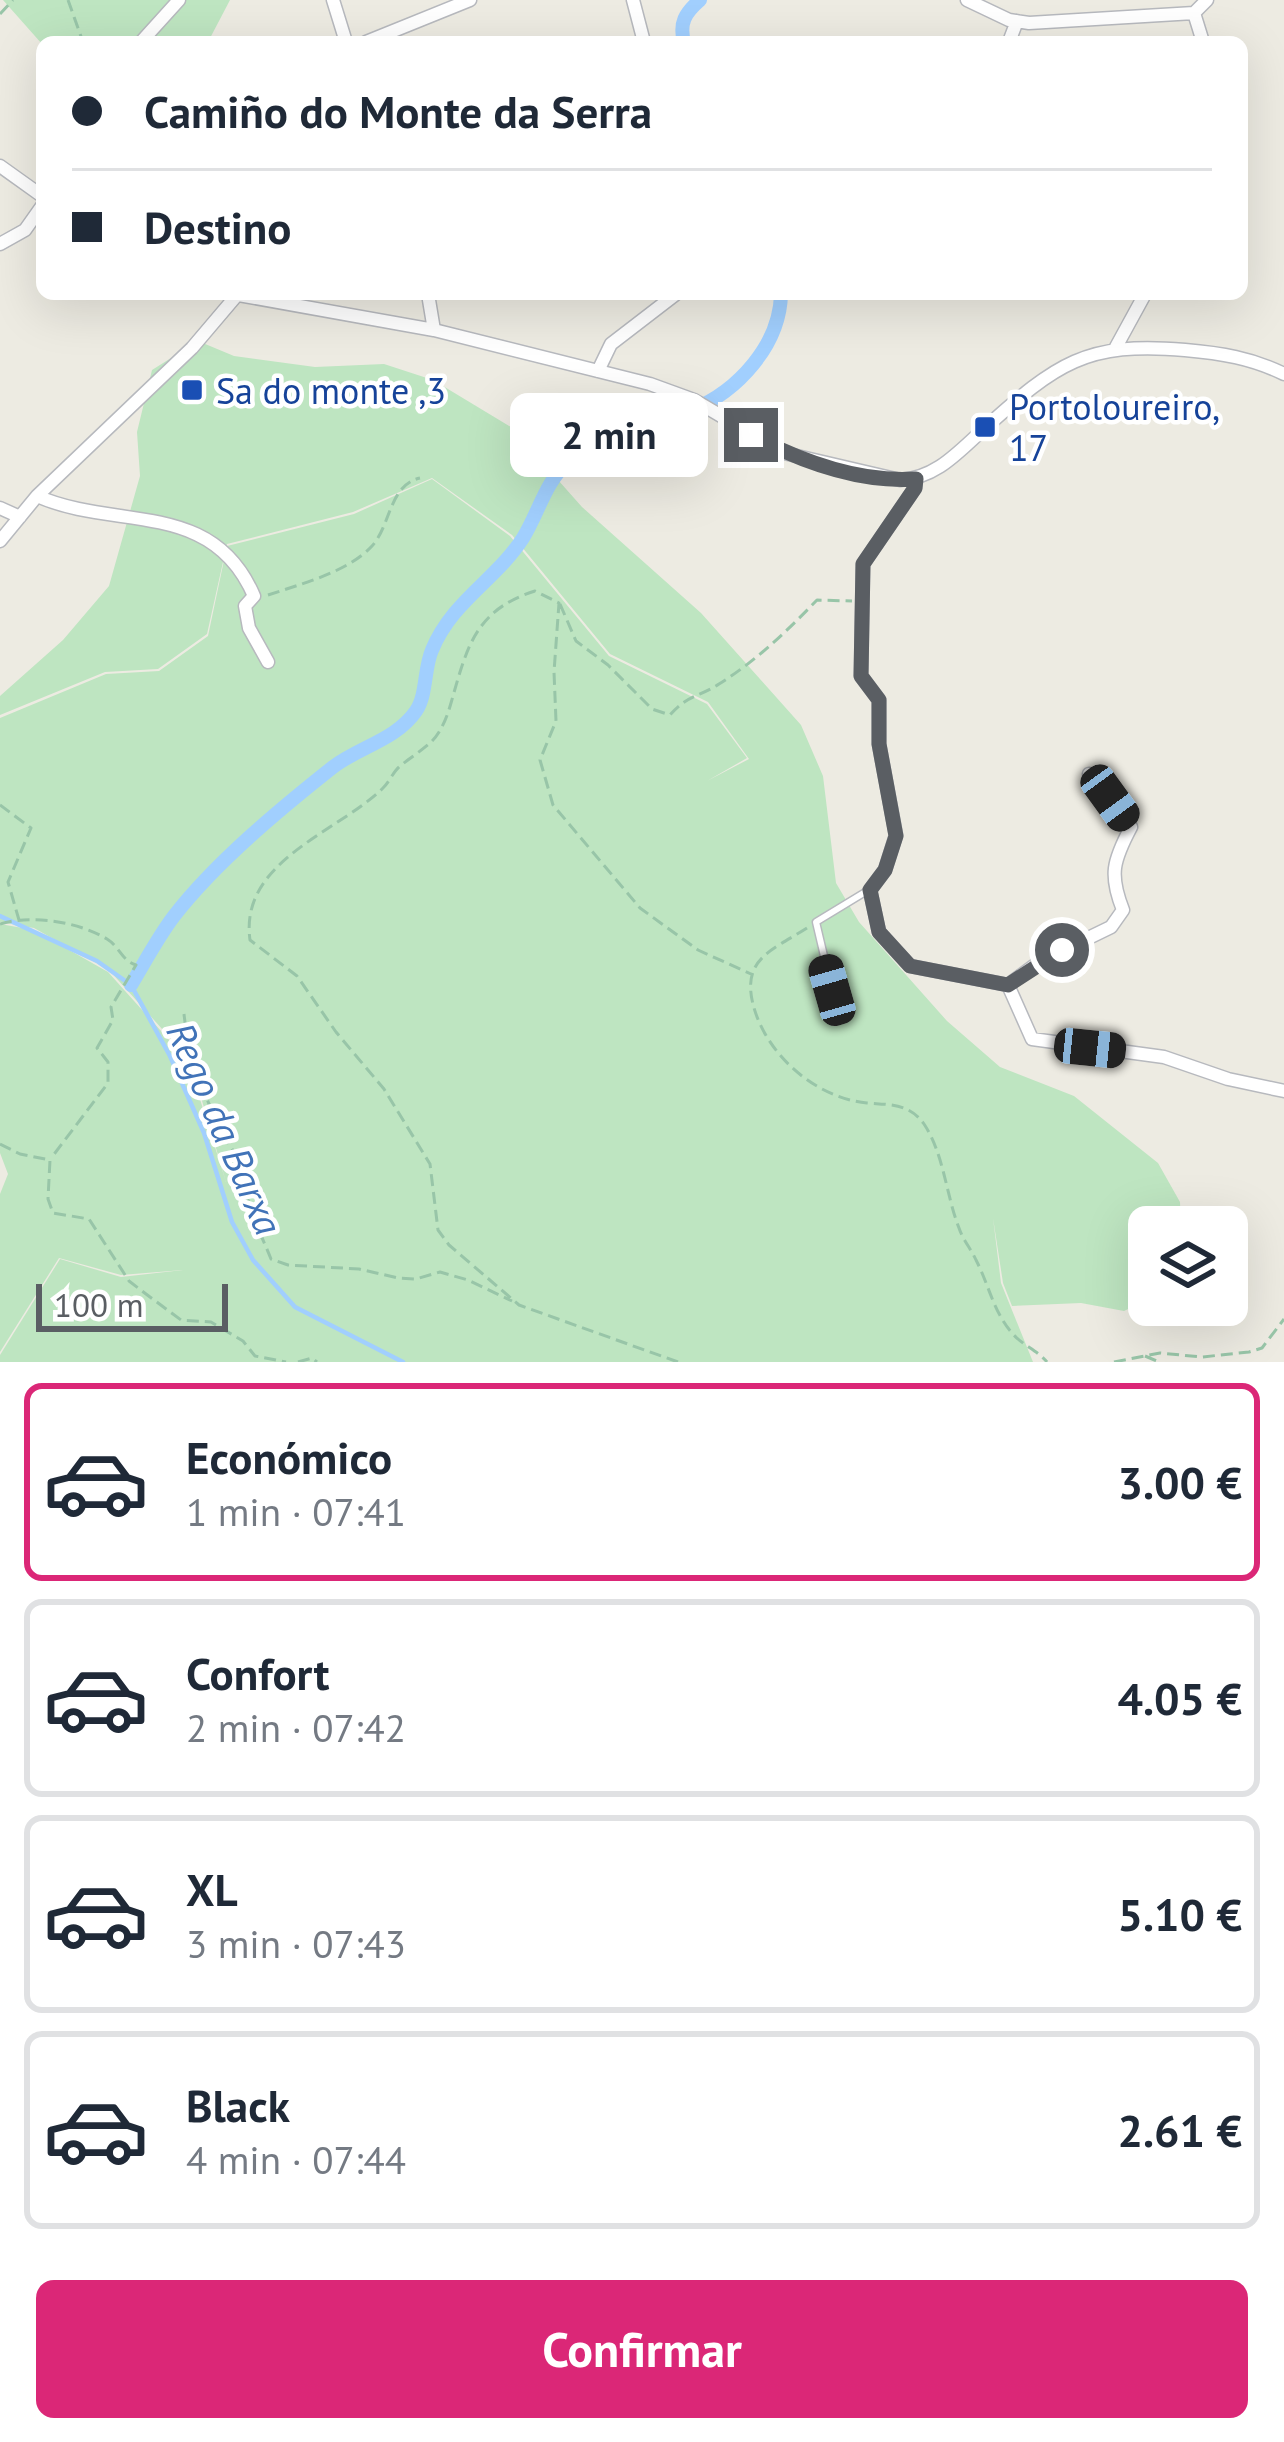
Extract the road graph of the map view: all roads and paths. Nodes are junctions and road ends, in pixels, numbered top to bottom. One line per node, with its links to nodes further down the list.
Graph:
1 (13, 0): 10 (path)
2 (68, 0): 12 (path)
3 (179, 0): 13 (street)
4 (333, 0): 14 (street)
5 (470, 0): 15 (street)
6 (633, 0): 16 (street)
7 (967, 0): 11 (street)
8 (1207, 0): 9 (street)
9 (1194, 13): 11 (street); 18 (street)
10 (0, 14)
11 (1017, 21): 17 (street)
12 (81, 36)
13 (146, 36)
14 (344, 36)
15 (381, 36)
16 (642, 36)
17 (1011, 36)
18 (1201, 36)
19 (0, 166): 20 (street)
20 (36, 192)
21 (36, 215): 22 (street)
22 (0, 244)
23 (231, 300): 34 (street)
24 (263, 300): 28 (street)
25 (429, 300): 28 (street)
26 (668, 300): 30 (street)
27 (1142, 300): 29 (street)
28 (434, 330): 30 (street)
29 (1116, 347): 31 (street); 33 (street)
30 (598, 371): 33 (street)
31 (1284, 374)
32 (419, 478): 38 (path)
33 (916, 479): 39 (street)
34 (37, 496): 36 (street); 38 (street)
35 (0, 508): 36 (street)
36 (20, 517): 37 (street)
37 (0, 542)
38 (254, 596): 41 (street)
39 (860, 601): 40 (path); 44 (street)
40 (559, 603): 48 (path); 55 (path)
41 (268, 662)
42 (1089, 774): 49 (street)
43 (0, 805): 45 (path)
44 (870, 890): 46 (lane); 49 (street)
45 (19, 920): 47 (path); 54 (path)
46 (816, 922): 48 (path); 50 (lane)
47 (0, 924)
48 (751, 974): 62 (path)
49 (1008, 985): 52 (street)
50 (848, 1008)
51 (184, 1014): 55 (path)
52 (1284, 1091)
53 (0, 1144): 54 (path)
54 (50, 1160): 58 (path)
55 (519, 1305): 61 (path)
56 (1284, 1319): 57 (path)
57 (1144, 1356): 63 (path); 64 (path)
58 (286, 1362)
59 (298, 1362): 60 (path)
60 (317, 1362)
61 (678, 1362)
62 (1047, 1362)
63 (1114, 1362)
64 (1159, 1362)

